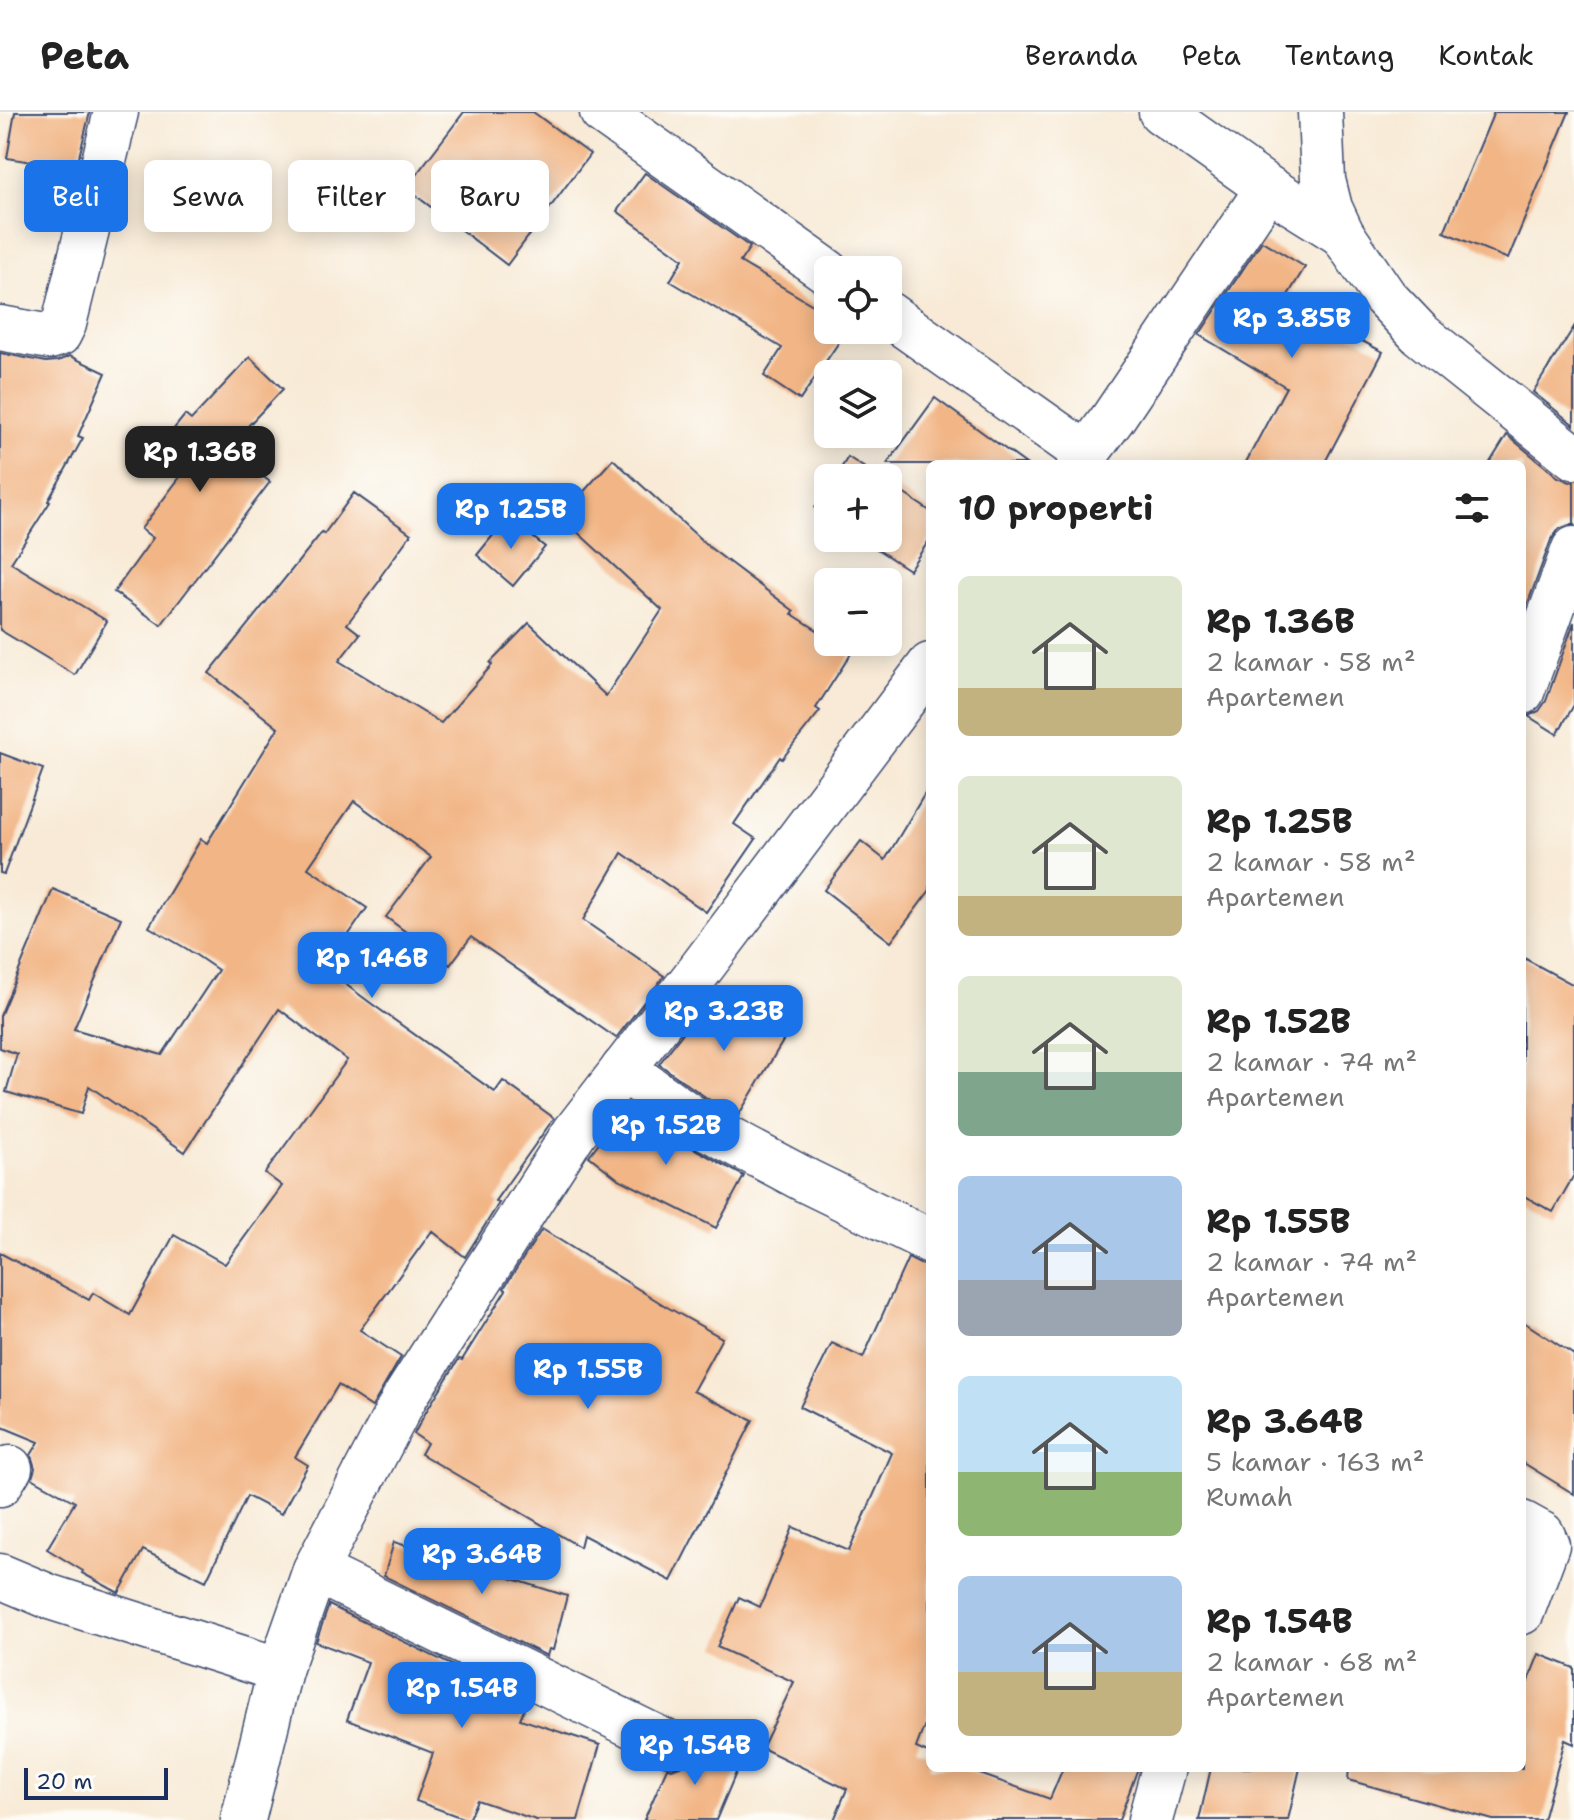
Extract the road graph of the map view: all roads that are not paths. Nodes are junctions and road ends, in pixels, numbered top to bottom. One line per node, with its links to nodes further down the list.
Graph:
1 (116, 112): 9 (street)
2 (602, 112): 7 (street)
3 (1161, 112): 5 (street)
4 (1320, 112): 6 (street)
5 (1268, 188): 6 (street); 11 (street)
6 (1342, 234): 10 (street)
7 (814, 262)
8 (902, 324): 11 (street)
9 (0, 328)
10 (1574, 457)
11 (1082, 459)
12 (1574, 549): 14 (street)
13 (926, 670): 15 (street)
14 (1526, 681)
15 (623, 1069): 16 (street); 18 (street)
16 (926, 1239)
17 (1526, 1525): 20 (street)
18 (315, 1570): 21 (street); 22 (street)
19 (0, 1576): 21 (street)
20 (1526, 1601)
21 (280, 1670): 24 (street)
22 (670, 1744)
23 (1163, 1772): 25 (street)
24 (243, 1820)
25 (1150, 1820)

